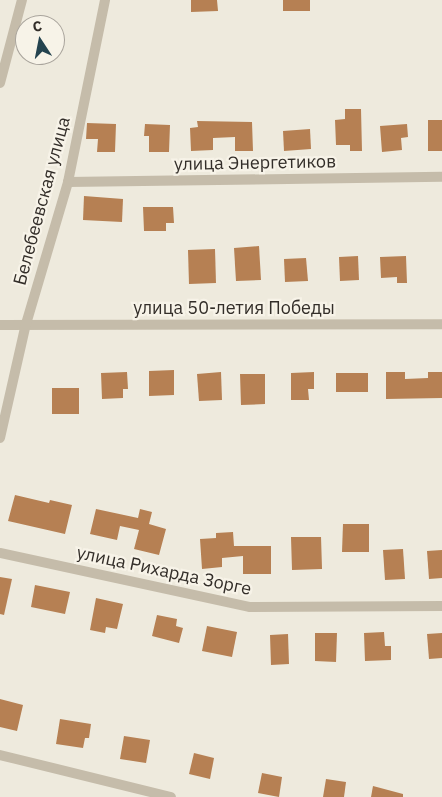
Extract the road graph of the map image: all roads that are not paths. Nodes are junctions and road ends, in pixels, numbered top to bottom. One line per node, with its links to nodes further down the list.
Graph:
1 (22, 0): 3 (street)
2 (105, 0): 5 (street, Белебеевская улица)
3 (0, 83)
4 (442, 178): 5 (street, улица Энергетиков)
5 (68, 182): 6 (street, Белебеевская улица)
6 (26, 324): 7 (street, улица 50-летия Победы); 8 (street, улица 50-летия Победы); 9 (street, Белебеевская улица)
7 (442, 324)
8 (0, 325)
9 (0, 438)
10 (0, 553): 11 (street, улица Рихарда Зорге)
11 (442, 606)
12 (0, 755): 13 (street)
13 (171, 797)

